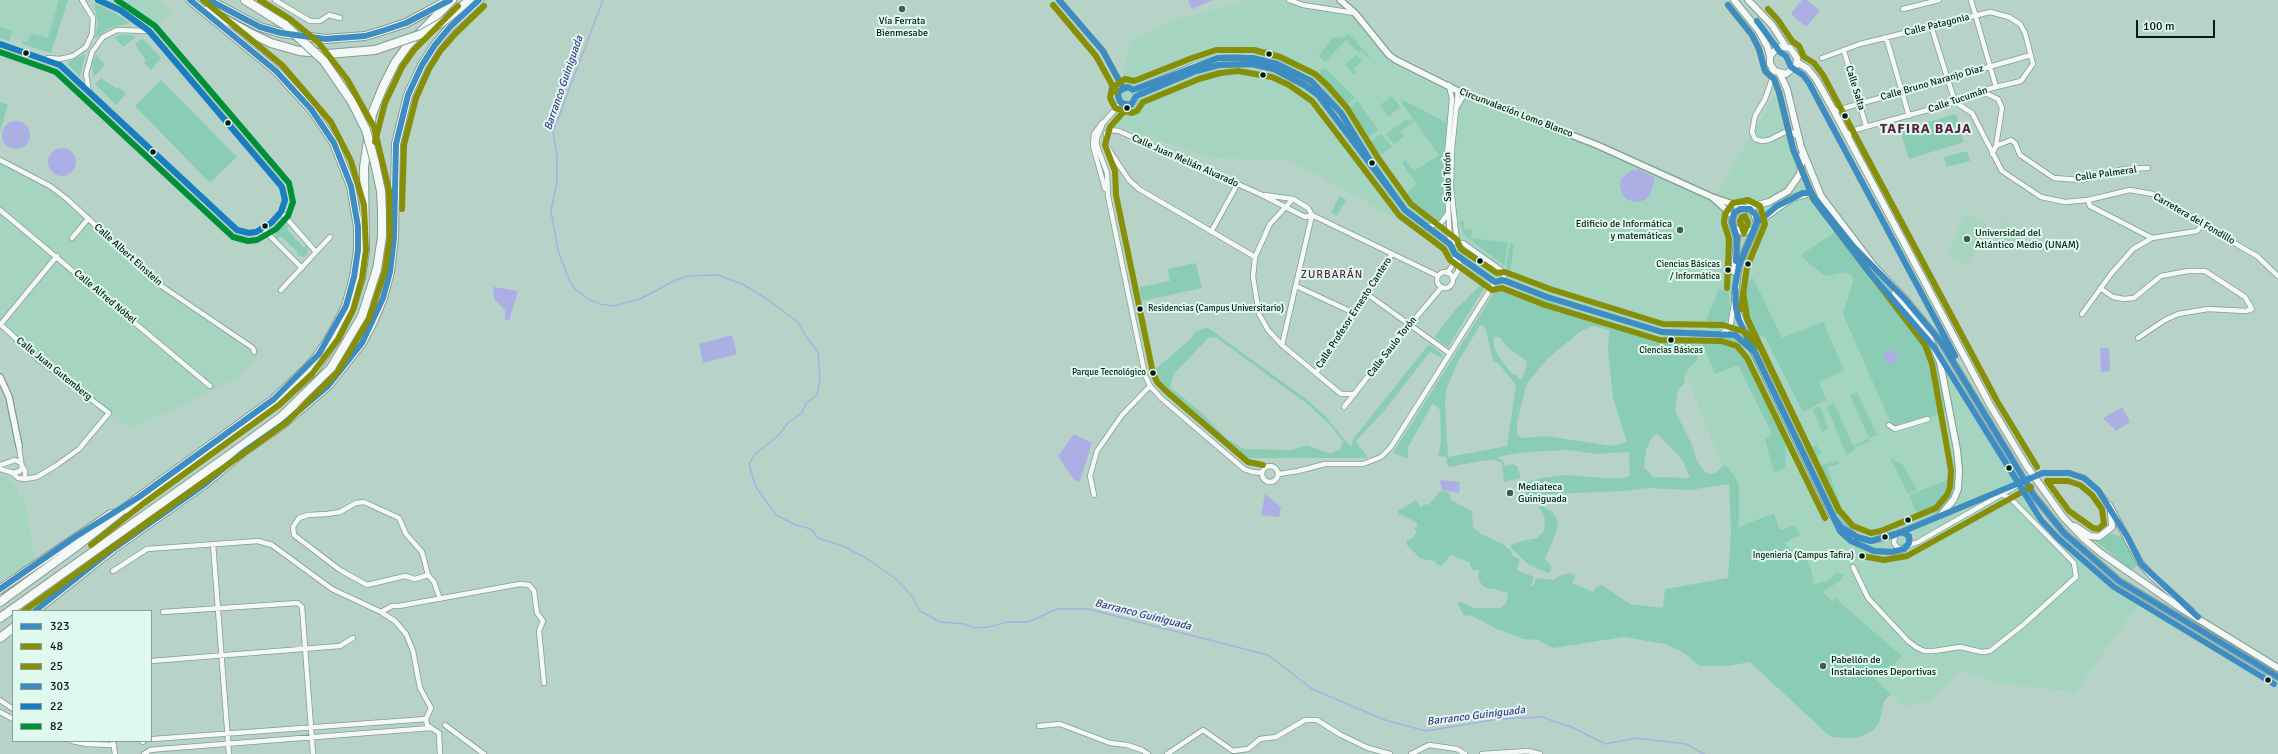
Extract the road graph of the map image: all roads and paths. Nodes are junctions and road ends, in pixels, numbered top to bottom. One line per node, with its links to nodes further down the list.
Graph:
1 (82, 0): 29 (street)
2 (98, 0): 22 (street)
3 (209, 0): 6 (highway)
4 (245, 0): 135 (highway, bridge)
5 (275, 0): 20 (street)
6 (451, 0): 151 (highway, bridge)
7 (470, 0): 16 (highway, bridge)
8 (479, 0): 126 (highway)
9 (1059, 0): 38 (street)
10 (1289, 0): 18 (street)
11 (1340, 0): 18 (street, Circunvalación Lomo Blanco)
12 (1734, 0): 28 (main road)
13 (1748, 0): 25 (main road)
14 (1939, 0): 17 (street)
15 (1971, 0): 19 (street)
16 (191, 1): 141 (highway)
17 (1903, 9)
18 (1355, 13): 36 (street, Circunvalación Lomo Blanco)
19 (1975, 15): 21 (street, Calle Patagonia); 27 (street, Calle Patagonia); 32 (street)
20 (340, 18)
21 (1932, 26): 23 (street, Calle Patagonia); 35 (street)
22 (149, 31): 41 (street); 69 (street)
23 (1886, 37): 26 (street, Calle Patagonia); 42 (street)
24 (0, 44): 29 (street)
25 (1786, 47): 28 (main road); 31 (main road)
26 (1844, 51): 30 (street, Calle Patagonia); 48 (street, Calle Salta)
27 (2031, 55): 32 (street, Calle Bruno Naranjo Díaz); 37 (street, Calle Tucumán)
28 (1770, 56): 33 (main road)
29 (42, 57): 41 (street)
30 (1822, 58)
31 (1797, 62): 34 (main road); 50 (main road)
32 (1990, 66): 35 (street, Calle Bruno Naranjo Díaz); 37 (street)
33 (1772, 68): 34 (main road); 53 (street)
34 (1780, 74): 53 (main road)
35 (1947, 78): 42 (street, Calle Bruno Naranjo Díaz); 46 (street)
36 (1449, 85): 40 (street, Circunvalación Lomo Blanco); 70 (street, Saulo Torón)
37 (1996, 87): 43 (street, Calle Tucumán)
38 (1123, 88): 39 (street); 47 (street)
39 (1133, 90): 45 (street); 59 (street)
40 (1458, 91): 44 (street, Circunvalación Lomo Blanco); 49 (street, Saulo Torón)
41 (89, 92): 78 (street)
42 (1902, 92): 48 (street, Calle Bruno Naranjo Díaz); 51 (street)
43 (1983, 92): 46 (street, Calle Tucumán); 55 (street)
44 (1465, 93): 49 (street); 63 (street, Circunvalación Lomo Blanco)
45 (1136, 96): 47 (street); 59 (street)
46 (1955, 102): 51 (street, Calle Tucumán); 57 (street, Carretera del Fondillo)
47 (1121, 104): 120 (street)
48 (1860, 104): 50 (street, Calle Bruno Naranjo Díaz); 52 (street, Calle Salta)
49 (1456, 109): 84 (street, Saulo Torón)
50 (1834, 111): 54 (main road)
51 (1909, 116): 52 (street, Calle Tucumán)
52 (1866, 126): 54 (street, Calle Tucumán)
53 (1798, 136): 56 (main road)
54 (1848, 138): 145 (main road, bridge)
55 (1996, 146): 57 (street); 60 (street, Calle Palmeral)
56 (1801, 147): 67 (main road); 92 (main road)
57 (1992, 154): 65 (street, Carretera del Fondillo)
58 (0, 160): 73 (street, Calle Albert Einstein)
59 (1371, 162): 76 (street)
60 (2148, 168)
61 (1237, 185): 62 (street, Calle Juan Melián Alvarado); 80 (street); 80 (street, Calle Juan Melián Alvarado)
62 (1260, 194): 64 (street, Calle Juan Melián Alvarado); 66 (street, Calle Juan Melián Alvarado)
63 (1712, 197): 67 (street); 72 (street)
64 (1293, 199): 66 (street); 71 (street, Calle Juan Melián Alvarado)
65 (2088, 200): 75 (street, Carretera del Fondillo); 83 (street)
66 (1285, 206): 71 (street, Calle Juan Melián Alvarado); 90 (street)
67 (1745, 208): 72 (street); 74 (street)
68 (0, 210): 89 (street, Calle Alfred Nóbel)
69 (281, 212): 78 (street); 86 (street)
70 (1448, 213): 76 (street); 85 (street, Saulo Torón)
71 (1312, 216): 87 (street, Calle Juan Melián Alvarado); 100 (street)
72 (1733, 216): 77 (street)
73 (88, 220): 82 (street); 114 (street, Calle Albert Einstein)
74 (1757, 222): 79 (street); 92 (main road)
75 (2203, 224): 83 (street); 96 (street, Carretera del Fondillo)
76 (1426, 227): 85 (street)
77 (1734, 228): 79 (street); 101 (street)
78 (263, 229): 93 (street)
79 (1753, 230): 101 (street)
80 (1211, 232): 90 (street)
81 (330, 237): 86 (street)
82 (72, 238)
83 (2152, 238): 103 (street)
84 (1457, 242): 85 (street); 98 (street)
85 (1450, 244): 88 (street)
86 (316, 252): 93 (street)
87 (1392, 254): 95 (street, Calle Juan Melián Alvarado); 105 (street, Calle Profesor Ernesto Cantero)
88 (1455, 254): 91 (street); 94 (street)
89 (57, 256): 110 (street); 119 (street, Calle Alfred Nóbel)
90 (1255, 257): 113 (street)
91 (1460, 257): 97 (street); 99 (street)
92 (1874, 266): 144 (main road); 173 (main road, bridge)
93 (302, 268): 104 (street)
94 (1447, 273): 95 (street); 97 (street)
95 (1438, 276): 102 (street)
96 (2278, 276)
97 (1453, 279): 102 (street)
98 (1504, 280): 99 (street); 111 (street)
99 (1495, 282): 115 (street)
100 (1296, 286): 107 (street); 113 (street)
101 (1735, 287): 106 (street)
102 (1441, 288): 109 (street, Calle Saulo Torón)
103 (2100, 288): 108 (street); 112 (street)
104 (280, 290)
105 (1367, 294): 107 (street, Calle Profesor Ernesto Cantero); 109 (street)
106 (1735, 294): 111 (street); 116 (street)
107 (1354, 312): 117 (street, Calle Profesor Ernesto Cantero)
108 (2082, 314)
109 (1410, 324): 115 (street); 121 (street, Calle Saulo Torón)
110 (0, 325): 136 (street, Calle Juan Gutemberg)
111 (1722, 333): 116 (street)
112 (2138, 338)
113 (1282, 345): 117 (street)
114 (254, 352)
115 (1449, 353): 134 (street)
116 (1754, 353): 143 (street)
117 (1316, 373): 121 (street)
118 (0, 377): 125 (street)
119 (210, 386)
120 (1150, 386): 133 (street); 139 (street)
121 (1355, 394): 122 (street, Calle Saulo Torón)
122 (1344, 408)
123 (1928, 419): 124 (street)
124 (1889, 425)
125 (19, 446): 127 (street); 128 (street)
126 (242, 453): 135 (highway); 161 (highway)
127 (11, 461): 128 (street); 129 (street); 132 (street)
128 (21, 464): 131 (street); 132 (street)
129 (0, 465)
130 (0, 469): 132 (street)
131 (25, 470): 136 (street); 137 (street)
132 (12, 473): 137 (street)
133 (1262, 473): 134 (street); 134 (street)
134 (1279, 474)
135 (201, 476): 164 (highway)
136 (37, 477): 137 (street)
137 (25, 479)
138 (2020, 484): 140 (street); 142 (street); 144 (street)
139 (1094, 495)
140 (2003, 495): 152 (street); 154 (street)
141 (139, 497): 151 (highway); 157 (highway)
142 (2109, 505): 147 (main road); 149 (main road)
143 (1832, 515): 148 (street); 153 (street)
144 (1941, 515): 146 (street)
145 (2063, 516): 147 (main road); 165 (main road)
146 (1902, 532): 148 (street); 152 (street)
147 (2107, 533): 149 (main road)
148 (1895, 535): 153 (street)
149 (2128, 538): 165 (main road)
150 (213, 544): 155 (street); 160 (street); 163 (street)
151 (77, 546): 159 (highway)
152 (1908, 546): 153 (street)
153 (1902, 549)
154 (1853, 567)
155 (113, 570)
156 (428, 575): 156 (street); 158 (street)
157 (0, 589)
158 (440, 599): 163 (street); 174 (street)
159 (0, 602)
160 (218, 608): 162 (street); 169 (street); 170 (street)
161 (35, 610)
162 (163, 612)
163 (381, 612): 179 (street)
164 (0, 618)
165 (2202, 620): 172 (main road)
166 (12, 629): 167 (highway)
167 (0, 638)
168 (353, 638): 169 (street)
169 (305, 649): 170 (street); 182 (street)
170 (221, 655): 171 (street); 184 (street)
171 (152, 660)
172 (2278, 668)
173 (2278, 677)
174 (544, 683)
175 (0, 700): 176 (street)
176 (12, 707)
177 (0, 712): 178 (street)
178 (12, 718)
179 (426, 719): 182 (street); 183 (street)
180 (445, 725): 195 (street)
181 (1039, 726): 196 (street)
182 (312, 727): 184 (street); 186 (street)
183 (431, 728): 186 (street); 194 (street)
184 (227, 734): 185 (street); 189 (street)
185 (153, 739)
186 (313, 739): 189 (street); 193 (street)
187 (77, 742): 188 (street)
188 (112, 743): 190 (street)
189 (228, 745): 191 (street); 192 (street)
190 (115, 754)
191 (144, 754)
192 (229, 754)
193 (314, 754)
194 (440, 754)
195 (484, 754)
196 (1148, 754)
197 (1166, 754): 198 (street)
198 (1390, 754)
199 (1411, 754): 200 (street)
200 (1465, 754)
201 (1482, 754): 202 (street)
202 (1540, 754)

